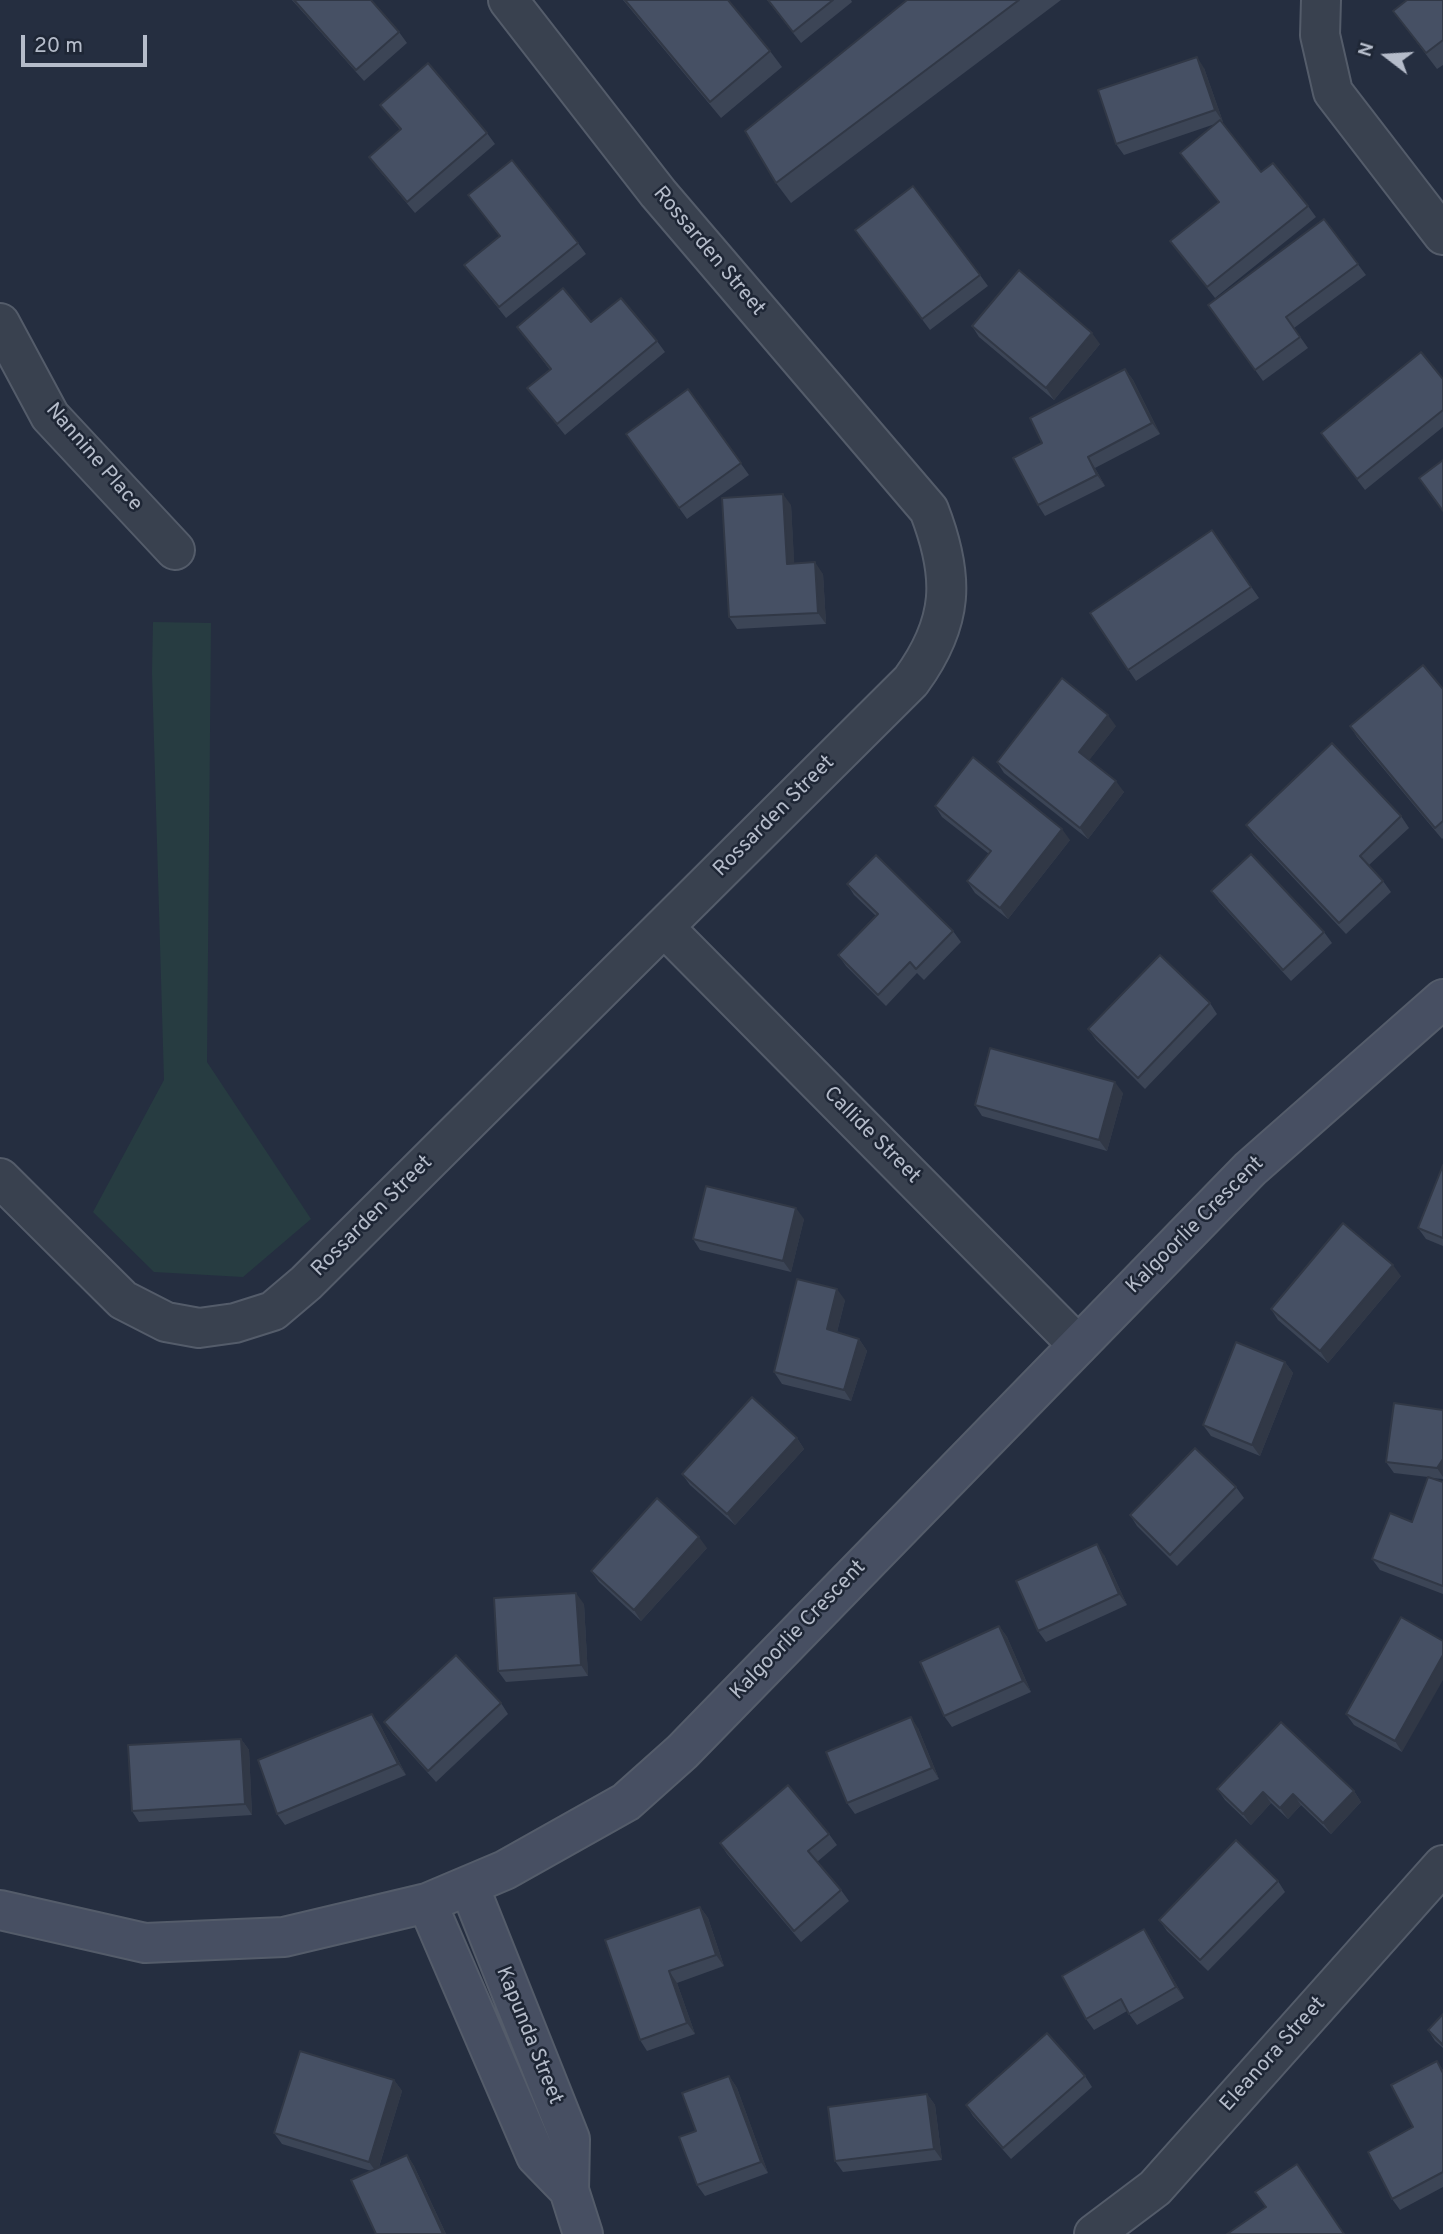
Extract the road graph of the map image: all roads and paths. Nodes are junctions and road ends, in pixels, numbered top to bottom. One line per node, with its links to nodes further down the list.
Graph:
1 (508, 0): 6 (street, Rossarden Street)
2 (1321, 0): 3 (street)
3 (1443, 235)
4 (0, 323): 5 (street, Nannine Place)
5 (175, 550)
6 (664, 927): 8 (street, Rossarden Street); 9 (street, Callide Street)
7 (1443, 999): 9 (street, Kalgoorlie Crescent)
8 (0, 1178)
9 (1078, 1345): 11 (street, Kalgoorlie Crescent)
10 (1443, 1866): 16 (street, Eleanora Street)
11 (468, 1886): 12 (street, Kalgoorlie Crescent); 14 (street, Kapunda Street)
12 (427, 1902): 13 (street, Kalgoorlie Crescent); 14 (street, Kapunda Street)
13 (0, 1910)
14 (569, 2190): 15 (street, Kapunda Street)
15 (583, 2234)
16 (1094, 2234)

